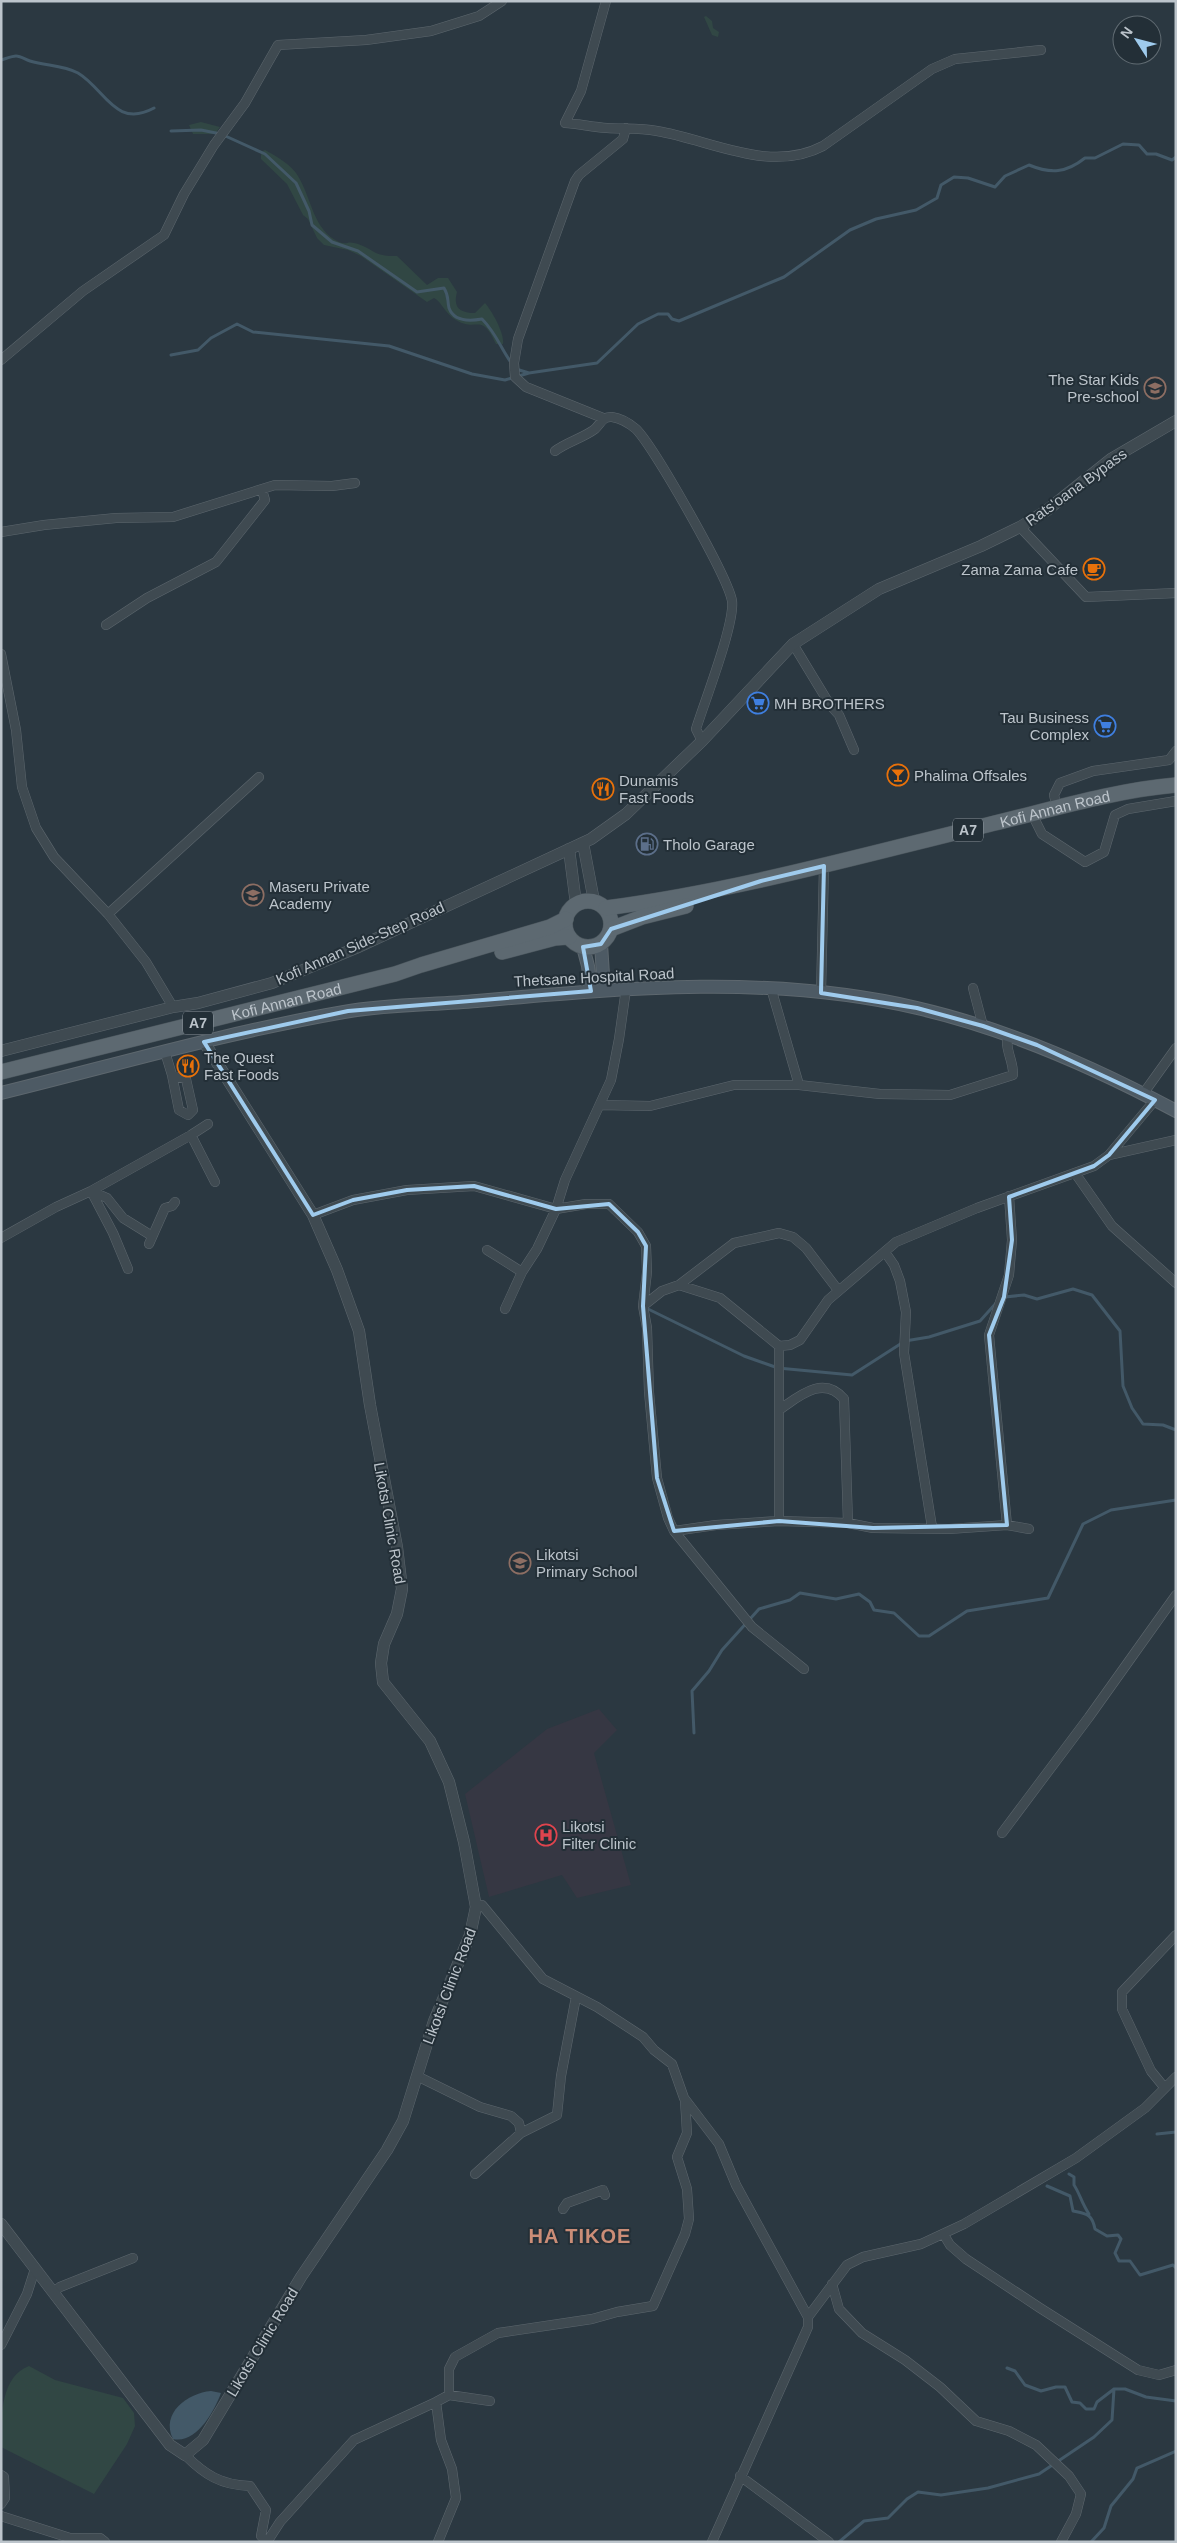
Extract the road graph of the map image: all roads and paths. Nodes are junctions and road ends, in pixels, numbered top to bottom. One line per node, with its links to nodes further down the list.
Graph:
1 (502, 1): 5 (street)
2 (606, 1): 4 (street)
3 (1041, 50): 4 (street)
4 (626, 128): 6 (street)
5 (1, 360)
6 (603, 418): 8 (street); 17 (street)
7 (1176, 421): 11 (street, Rats'oana Bypass)
8 (555, 450)
9 (355, 483): 10 (street)
10 (262, 490): 12 (street); 14 (street)
11 (1020, 527): 13 (street); 15 (street, Rats'oana Bypass)
12 (1, 532)
13 (1176, 593)
14 (106, 625)
15 (793, 644): 17 (street, Rats'oana Bypass); 18 (street)
16 (1, 654): 31 (street)
17 (702, 741): 25 (street, Rats'oana Bypass)
18 (854, 750)
19 (1176, 751): 23 (street)
20 (259, 777): 31 (street)
21 (1176, 785): 23 (main road, Kofi Annan Road / A7)
22 (1176, 801): 24 (street)
23 (1057, 808): 24 (main road, Kofi Annan Road / A7)
24 (1032, 814): 27 (main road, Kofi Annan Road / A7)
25 (584, 843): 26 (street, Rats'oana Bypass); 30 (street)
26 (569, 849): 29 (street); 44 (street, Kofi Annan Side-Step Road)
27 (824, 866): 28 (main road, Kofi Annan Road / A7); 43 (street)
28 (761, 881): 30 (main road, Kofi Annan Road / A7); 33 (main road, Kofi Annan Road / A7)
29 (576, 904): 30 (main road, A7); 32 (main road)
30 (600, 905): 33 (main road)
31 (108, 914): 44 (street)
32 (566, 919): 34 (main road); 37 (main road, Kofi Annan Road / A7)
33 (611, 929): 35 (main road)
34 (569, 937): 36 (main road); 37 (main road, Kofi Annan Road / A7)
35 (601, 944): 36 (main road); 41 (main road)
36 (583, 947): 42 (main road)
37 (395, 974): 51 (main road, Kofi Annan Road / A7)
38 (771, 988): 40 (main road, Thetsane Hospital Road); 43 (main road, Thetsane Hospital Road); 53 (street)
39 (973, 988): 45 (street)
40 (626, 989): 41 (main road, Thetsane Hospital Road); 57 (street)
41 (604, 990): 42 (main road, Thetsane Hospital Road)
42 (591, 991): 47 (main road, Thetsane Hospital Road)
43 (821, 992): 45 (main road, Thetsane Hospital Road)
44 (173, 1007): 49 (street, Kofi Annan Side-Step Road)
45 (984, 1026): 46 (main road, Thetsane Hospital Road)
46 (1008, 1035): 53 (street); 55 (main road, Thetsane Hospital Road)
47 (204, 1042): 50 (main road, Thetsane Hospital Road); 69 (street, Likotsi Clinic Road)
48 (1176, 1048): 55 (street)
49 (1, 1051)
50 (164, 1052): 52 (street); 54 (main road, Thetsane Hospital Road)
51 (1, 1072)
52 (172, 1076)
53 (799, 1085): 57 (street)
54 (1, 1093)
55 (1143, 1094): 56 (main road, Thetsane Hospital Road)
56 (1155, 1100): 58 (main road, Thetsane Hospital Road); 62 (street)
57 (600, 1105): 68 (street)
58 (1176, 1111)
59 (208, 1124): 60 (street)
60 (191, 1135): 64 (street); 65 (street)
61 (1176, 1140): 62 (street)
62 (1109, 1155): 63 (street)
63 (1075, 1173): 66 (street); 75 (street)
64 (215, 1182)
65 (91, 1191): 67 (street); 70 (street); 73 (street)
66 (1008, 1196): 72 (street); 84 (street)
67 (175, 1202)
68 (556, 1208): 69 (street); 74 (street); 78 (street)
69 (313, 1215): 91 (street, Likotsi Clinic Road)
70 (1, 1238)
71 (487, 1250): 74 (street)
72 (885, 1252): 77 (street); 85 (street)
73 (128, 1270)
74 (522, 1272): 79 (street)
75 (1176, 1283)
76 (679, 1286): 77 (street); 78 (street); 80 (street)
77 (838, 1290): 80 (street)
78 (643, 1306): 87 (street)
79 (505, 1309)
80 (779, 1346): 81 (street)
81 (780, 1410): 82 (street); 83 (street)
82 (779, 1521): 83 (street); 87 (street)
83 (848, 1523): 85 (street)
84 (1007, 1525): 85 (street); 86 (street)
85 (932, 1527)
86 (1029, 1529)
87 (674, 1531): 89 (street)
88 (1176, 1595): 90 (street)
89 (804, 1669)
90 (1002, 1833)
91 (476, 1907): 93 (street); 94 (street, Likotsi Clinic Road)
92 (1176, 1935): 96 (street)
93 (576, 1997): 97 (street); 98 (street)
94 (417, 2076): 98 (street); 114 (street, Likotsi Clinic Road)
95 (1176, 2077): 96 (street)
96 (1164, 2087): 103 (street)
97 (684, 2098): 108 (street); 111 (street)
98 (521, 2133): 99 (street)
99 (475, 2174)
100 (605, 2195): 101 (street)
101 (563, 2208)
102 (1, 2224): 105 (street)
103 (944, 2235): 106 (street); 110 (street)
104 (133, 2258): 107 (street)
105 (35, 2269): 107 (street); 109 (street)
106 (832, 2284): 108 (street); 124 (street)
107 (53, 2292): 114 (street)
108 (808, 2317): 116 (street)
109 (1, 2345)
110 (1176, 2370)
111 (449, 2395): 112 (street); 113 (street)
112 (490, 2401)
113 (436, 2402): 120 (street); 121 (street)
114 (185, 2455): 120 (street)
115 (1, 2475): 117 (street)
116 (740, 2476): 122 (street); 123 (street)
117 (1, 2504)
118 (1, 2516): 119 (street)
119 (105, 2542)
120 (267, 2542)
121 (438, 2542)
122 (712, 2542)
123 (830, 2542)
124 (1061, 2542)

